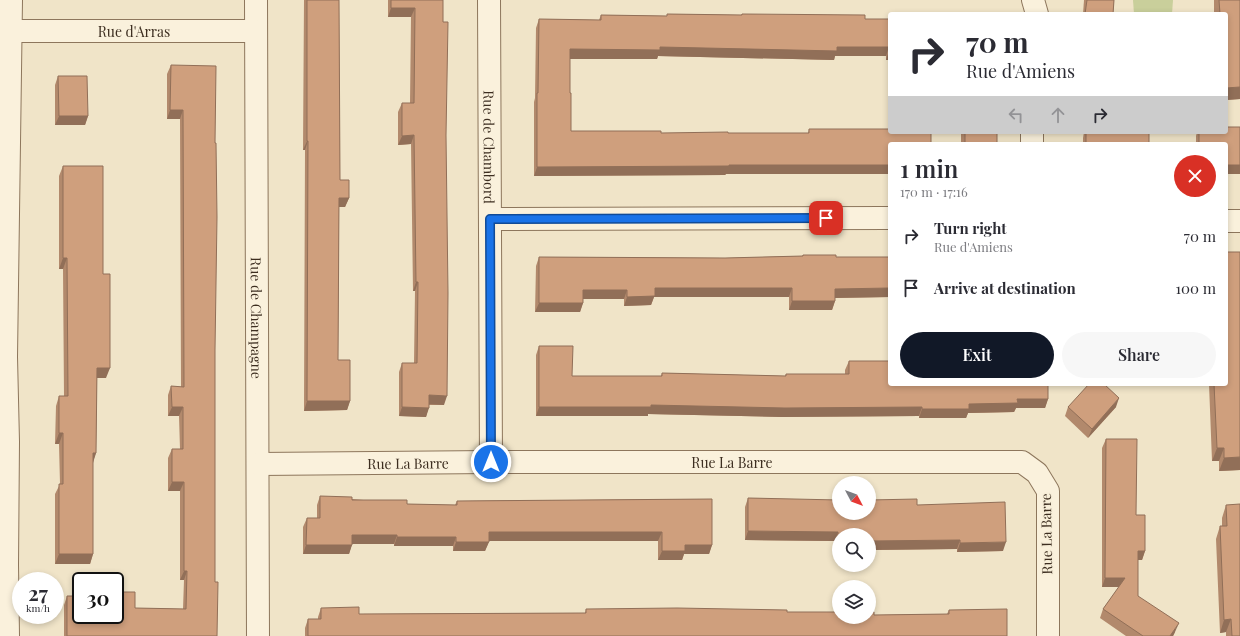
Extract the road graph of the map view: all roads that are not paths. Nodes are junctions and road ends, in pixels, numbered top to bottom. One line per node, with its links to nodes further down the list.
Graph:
1 (11, 0): 6 (street)
2 (256, 0): 7 (street, Rue de Champagne)
3 (489, 0): 10 (street, Rue de Chambord)
4 (1033, 0): 5 (street)
5 (1036, 12)
6 (12, 31): 7 (street, Rue d'Arras); 8 (street)
7 (256, 31): 15 (street, Rue de Champagne)
8 (4, 173): 13 (street)
9 (888, 218): 10 (street)
10 (490, 219): 14 (street, Rue de Chambord)
11 (1228, 221): 12 (street)
12 (1240, 221)
13 (4, 442): 16 (street)
14 (491, 462): 15 (street, Rue La Barre); 18 (street, Rue La Barre)
15 (258, 464): 17 (street, Rue de Champagne)
16 (8, 636)
17 (258, 636)
18 (1048, 636)

